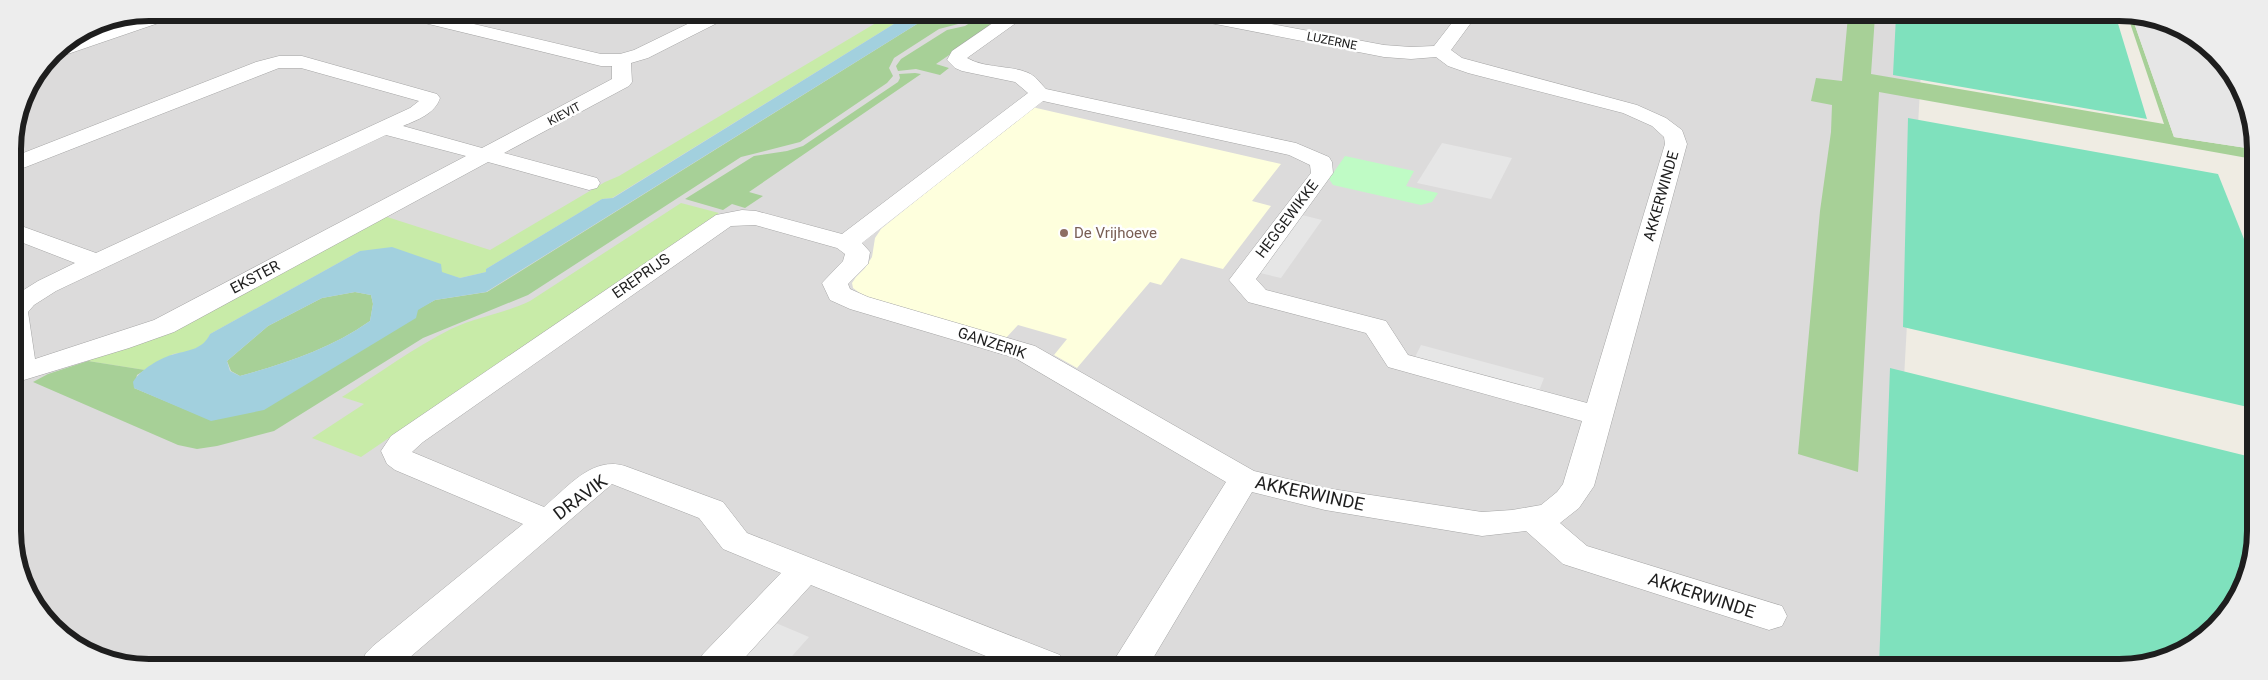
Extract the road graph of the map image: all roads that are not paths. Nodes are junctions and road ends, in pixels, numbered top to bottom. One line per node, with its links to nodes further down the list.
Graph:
1 (141, 21): 9 (street)
2 (437, 21): 8 (street)
3 (470, 21): 8 (street)
4 (707, 21): 11 (street)
5 (1008, 21): 12 (street)
6 (1227, 21): 10 (street, LUZERNE)
7 (1463, 21): 10 (street)
8 (458, 26): 11 (street)
9 (76, 45)
10 (1440, 51): 22 (street, AKKERWINDE)
11 (621, 60): 14 (street, KIEVIT)
12 (1039, 94): 18 (street); 22 (street, HEGGEWIKKE)
13 (385, 128): 14 (street); 15 (street); 19 (street)
14 (485, 155): 16 (street); 21 (street, EKSTER)
15 (22, 162)
16 (589, 183)
17 (22, 233): 19 (street)
18 (846, 243): 23 (street, GANZERIK); 25 (street, EREPRIJS)
19 (98, 263): 20 (street)
20 (22, 304)
21 (21, 372)
22 (1598, 416): 24 (street, AKKERWINDE)
23 (1244, 479): 24 (street, AKKERWINDE); 31 (street, AKKERWINDE)
24 (1533, 518): 27 (street, AKKERWINDE)
25 (548, 521): 26 (street, DRAVIK); 28 (street, DRAVIK)
26 (806, 569): 29 (street); 30 (street, DRAVIK)
27 (1769, 616)
28 (383, 659)
29 (721, 659)
30 (1031, 659)
31 (1134, 659)

